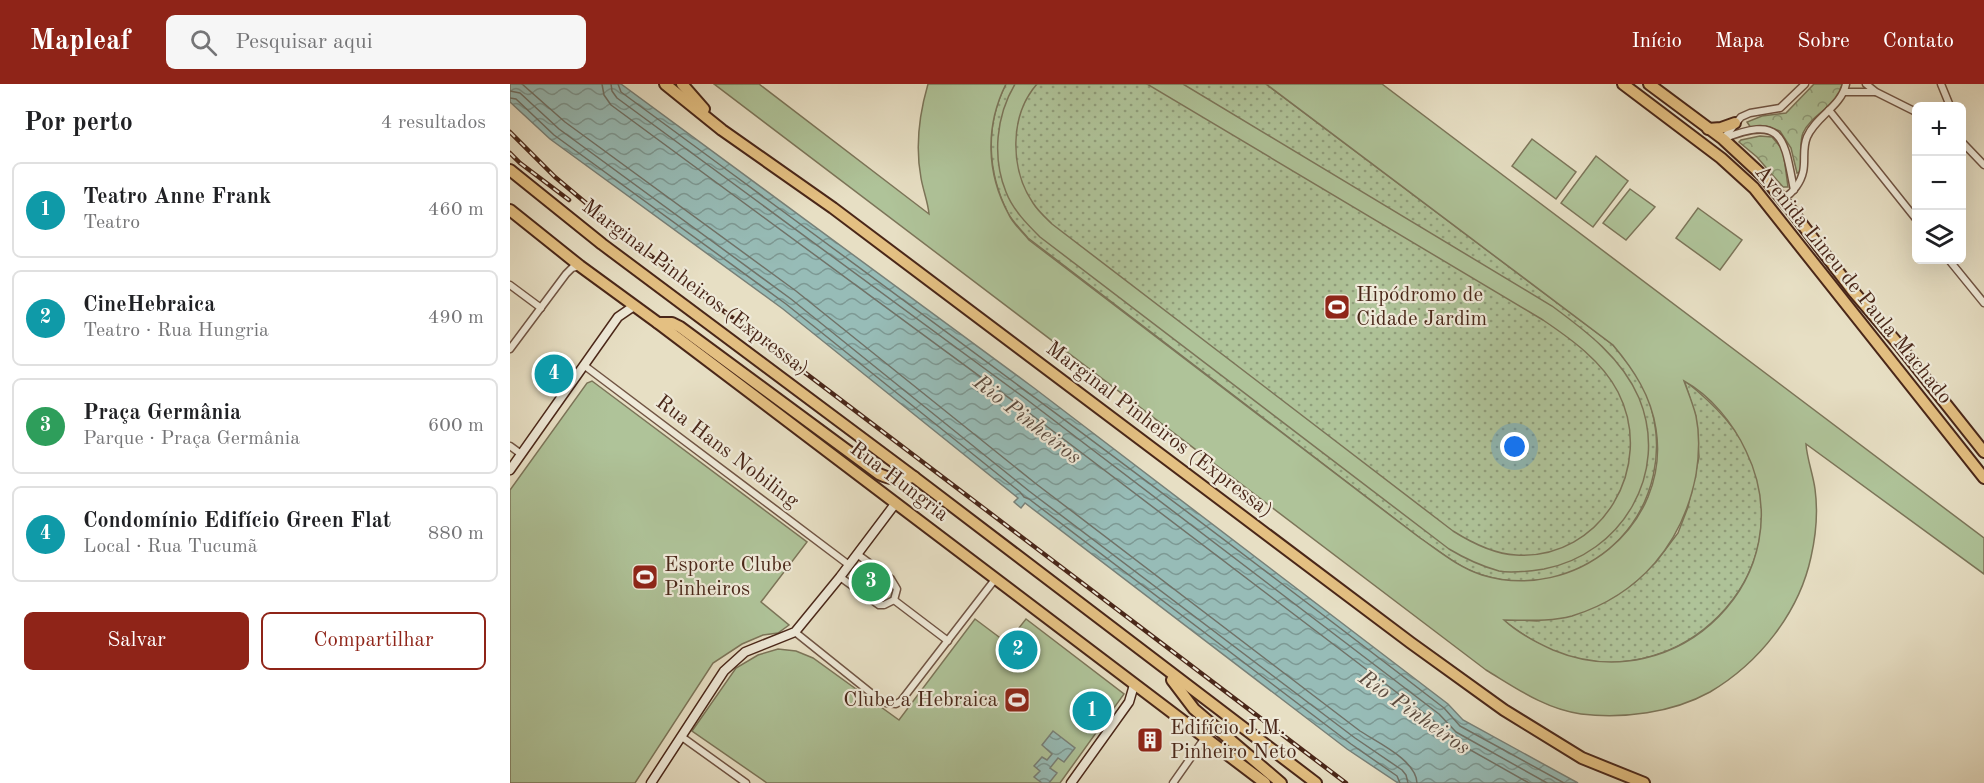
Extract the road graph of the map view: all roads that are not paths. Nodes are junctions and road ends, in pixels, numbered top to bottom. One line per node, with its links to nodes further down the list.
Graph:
1 (665, 84): 16 (highway, Marginal Pinheiros (Expressa))
2 (682, 84): 16 (highway)
3 (1623, 84): 19 (highway, Avenida Lineu de Paula Machado)
4 (1648, 84): 15 (highway, Avenida Lineu de Paula Machado)
5 (1846, 84): 9 (street)
6 (1866, 84): 10 (street)
7 (1941, 84): 11 (street)
8 (1802, 85): 14 (street)
9 (1844, 92): 10 (street); 13 (street)
10 (1876, 92): 12 (street)
11 (1948, 102)
12 (1912, 109)
13 (1829, 110): 23 (street); 26 (street)
14 (1735, 123): 15 (highway); 17 (street)
15 (1708, 129): 17 (highway, Avenida Lineu de Paula Machado)
16 (722, 130): 69 (highway, Marginal Pinheiros (Expressa))
17 (1723, 140): 19 (highway); 23 (street); 24 (highway, Avenida Lineu de Paula Machado)
18 (1966, 146): 20 (street)
19 (1721, 158): 22 (highway, Avenida Lineu de Paula Machado)
20 (1984, 165)
21 (510, 170): 46 (highway, Marginal Pinheiros (Expressa))
22 (1754, 188): 24 (highway); 37 (highway, Avenida Lineu de Paula Machado)
23 (1794, 190): 24 (street)
24 (1781, 198): 38 (highway, Avenida Lineu de Paula Machado)
25 (510, 210): 28 (highway, Rua Hungria)
26 (1912, 213)
27 (1952, 264): 31 (street)
28 (580, 266): 30 (highway, Rua Hungria); 33 (street)
29 (510, 285): 33 (street)
30 (619, 295): 32 (highway, Rua Hungria); 34 (street)
31 (1984, 303)
32 (634, 306): 34 (street); 35 (highway, Rua Hungria)
33 (542, 308): 36 (street)
34 (618, 317): 39 (street)
35 (658, 323): 46 (highway); 48 (highway, Rua Hungria)
36 (510, 349)
37 (1885, 356): 38 (highway); 40 (highway, Avenida Lineu de Paula Machado)
38 (1913, 363): 41 (highway, Avenida Lineu de Paula Machado)
39 (585, 366): 44 (street); 50 (street, Rua Hans Nobiling)
40 (1909, 386): 41 (highway); 47 (highway, Avenida Lineu de Paula Machado)
41 (1931, 386): 43 (highway, Avenida Lineu de Paula Machado)
42 (510, 446): 44 (street)
43 (1984, 452)
44 (521, 454): 45 (street)
45 (510, 470)
46 (914, 477): 56 (highway, Marginal Pinheiros (Expressa))
47 (1984, 478)
48 (894, 504): 49 (street); 52 (highway, Rua Hungria)
49 (857, 554): 50 (street); 53 (street)
50 (849, 565): 51 (street)
51 (840, 577): 53 (street); 54 (street)
52 (996, 578): 55 (street); 57 (highway, Rua Hungria)
53 (894, 600): 55 (street)
54 (795, 632): 55 (street); 60 (street)
55 (948, 641)
56 (1165, 670): 67 (highway); 68 (highway, Marginal Pinheiros (Expressa))
57 (1134, 685): 58 (highway, Rua Hungria); 59 (street)
58 (1146, 694): 59 (street); 61 (highway, Rua Hungria)
59 (1129, 702): 64 (street)
60 (682, 737): 62 (street); 63 (street)
61 (1204, 739): 65 (street); 66 (highway, Rua Hungria)
62 (651, 783)
63 (746, 783)
64 (1071, 783)
65 (1173, 783)
66 (1265, 783)
67 (1281, 783)
68 (1316, 783)
69 (1644, 783)

